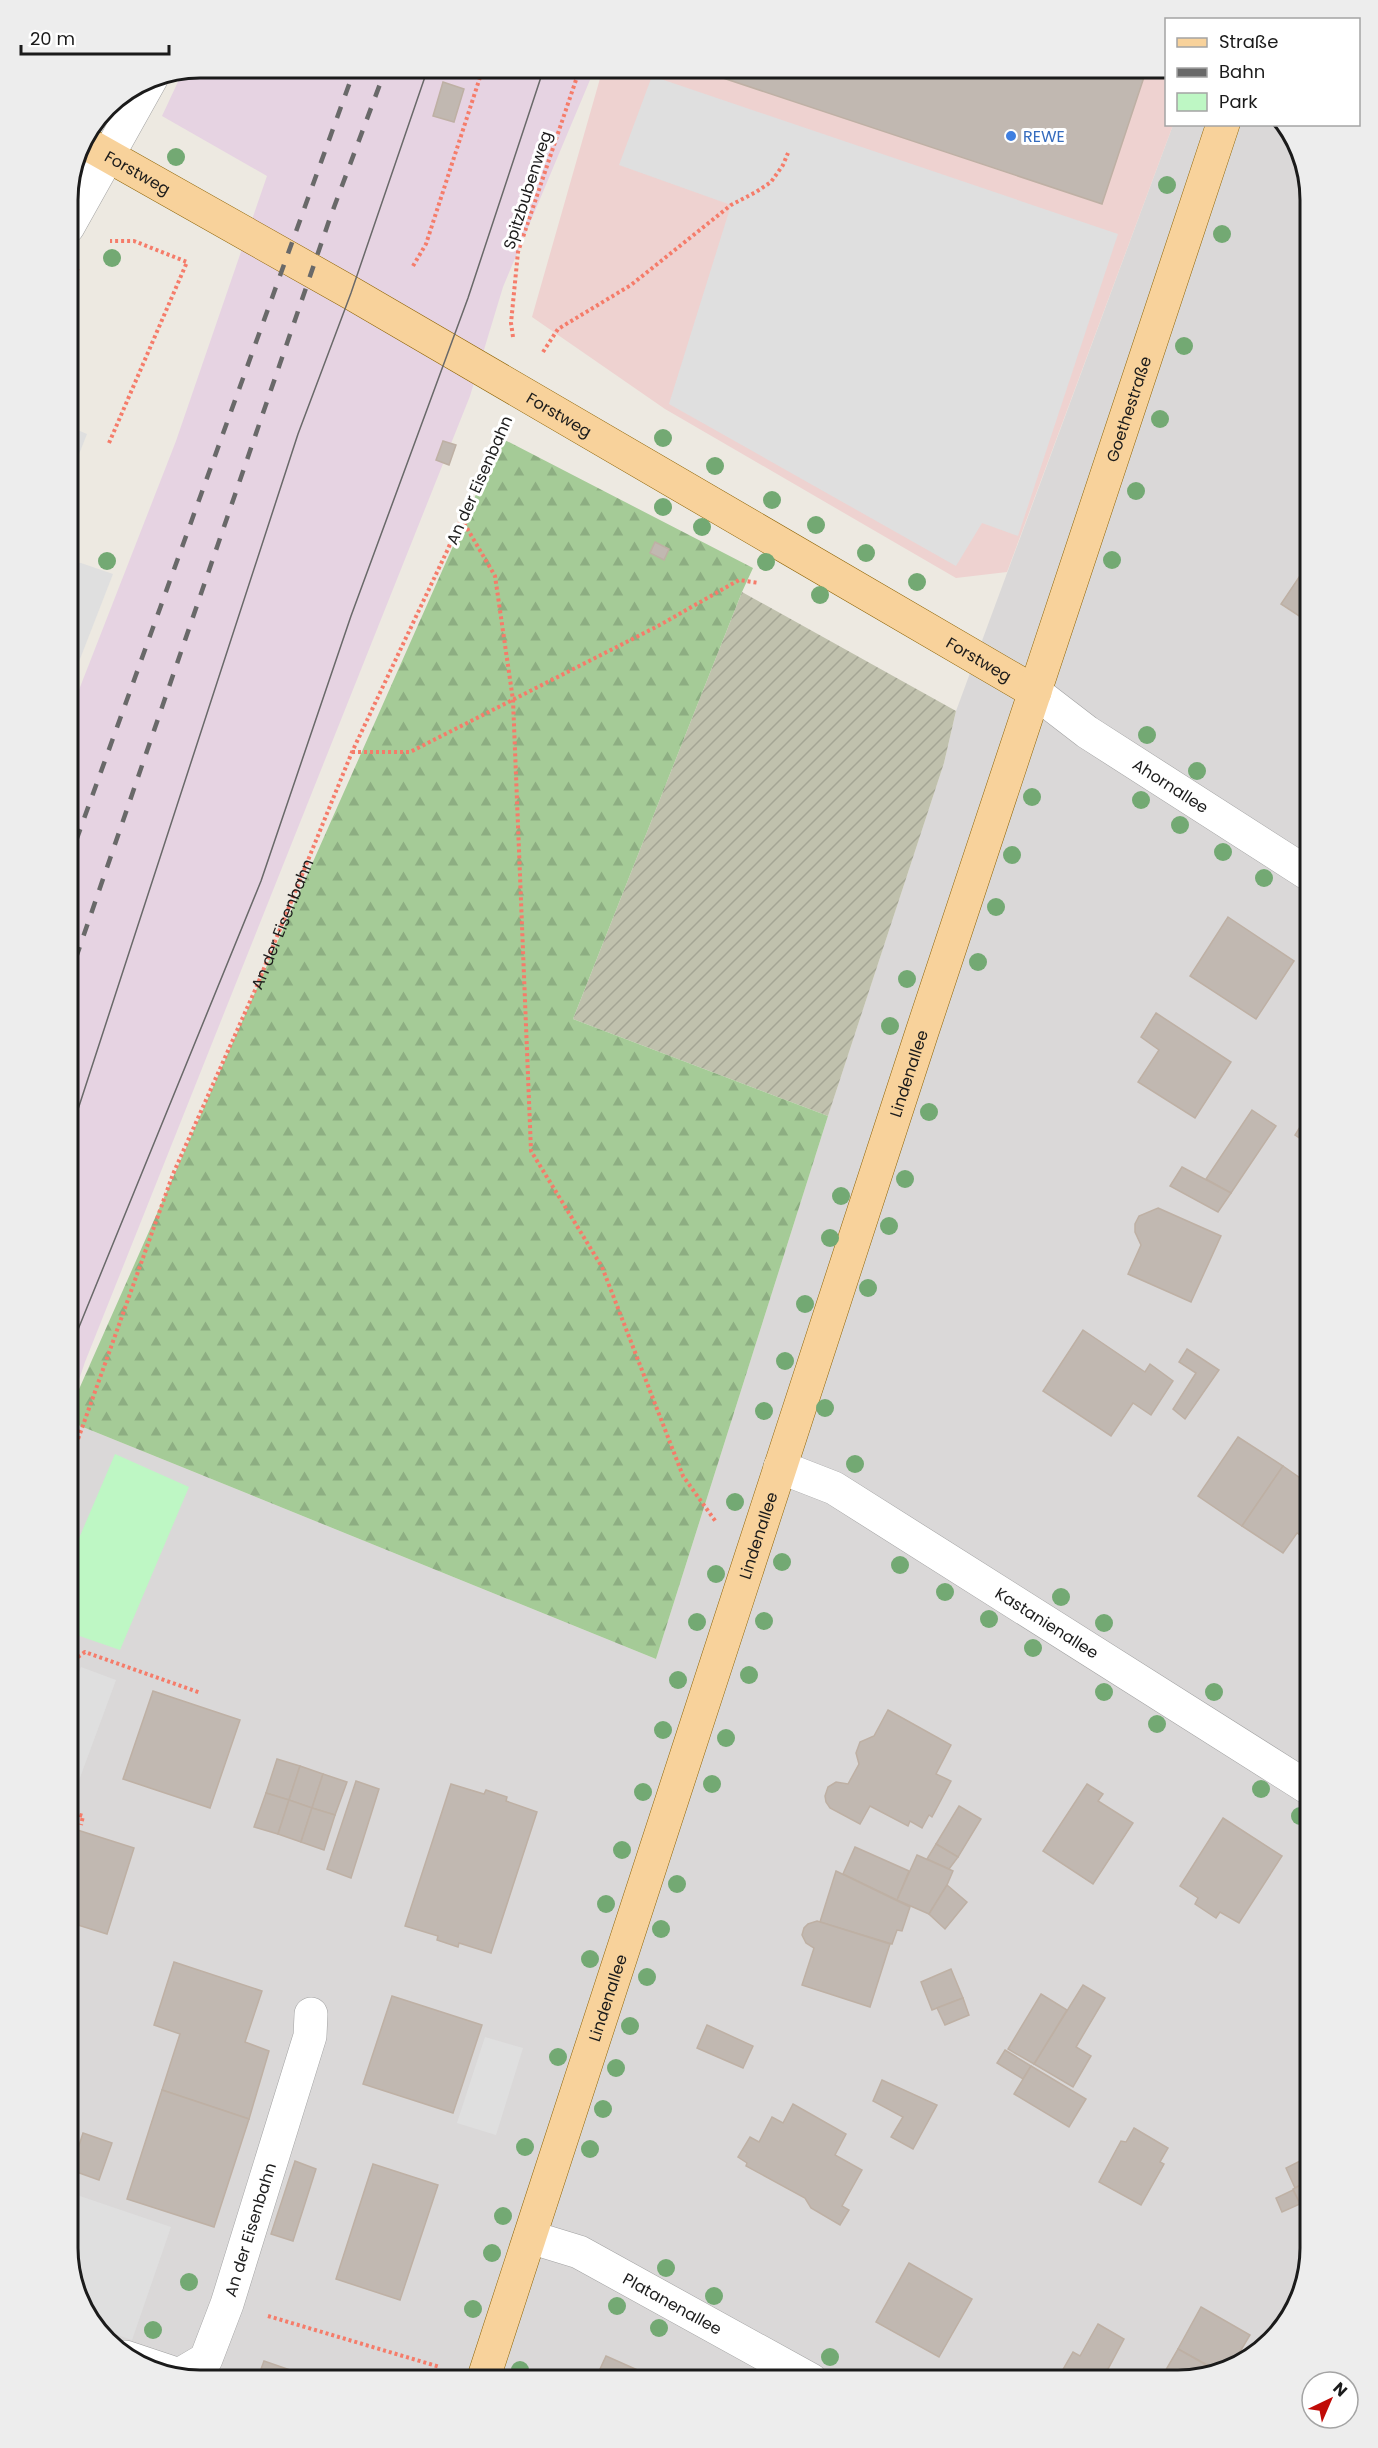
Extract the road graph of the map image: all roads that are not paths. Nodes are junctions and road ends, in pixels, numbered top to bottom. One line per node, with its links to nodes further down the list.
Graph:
1 (137, 95): 3 (street)
2 (1222, 126): 5 (main road, Goethestraße)
3 (95, 148): 4 (street); 5 (main road, Forstweg)
4 (78, 198)
5 (1035, 692): 6 (street, Ahornallee); 7 (main road, Lindenallee)
6 (1300, 868)
7 (780, 1467): 8 (street, Kastanienallee); 10 (main road, Lindenallee)
8 (1300, 1782)
9 (310, 2014): 11 (street, An der Eisenbahn)
10 (530, 2237): 12 (main road, Lindenallee); 13 (street, Platanenallee)
11 (188, 2370)
12 (486, 2370)
13 (793, 2370)

